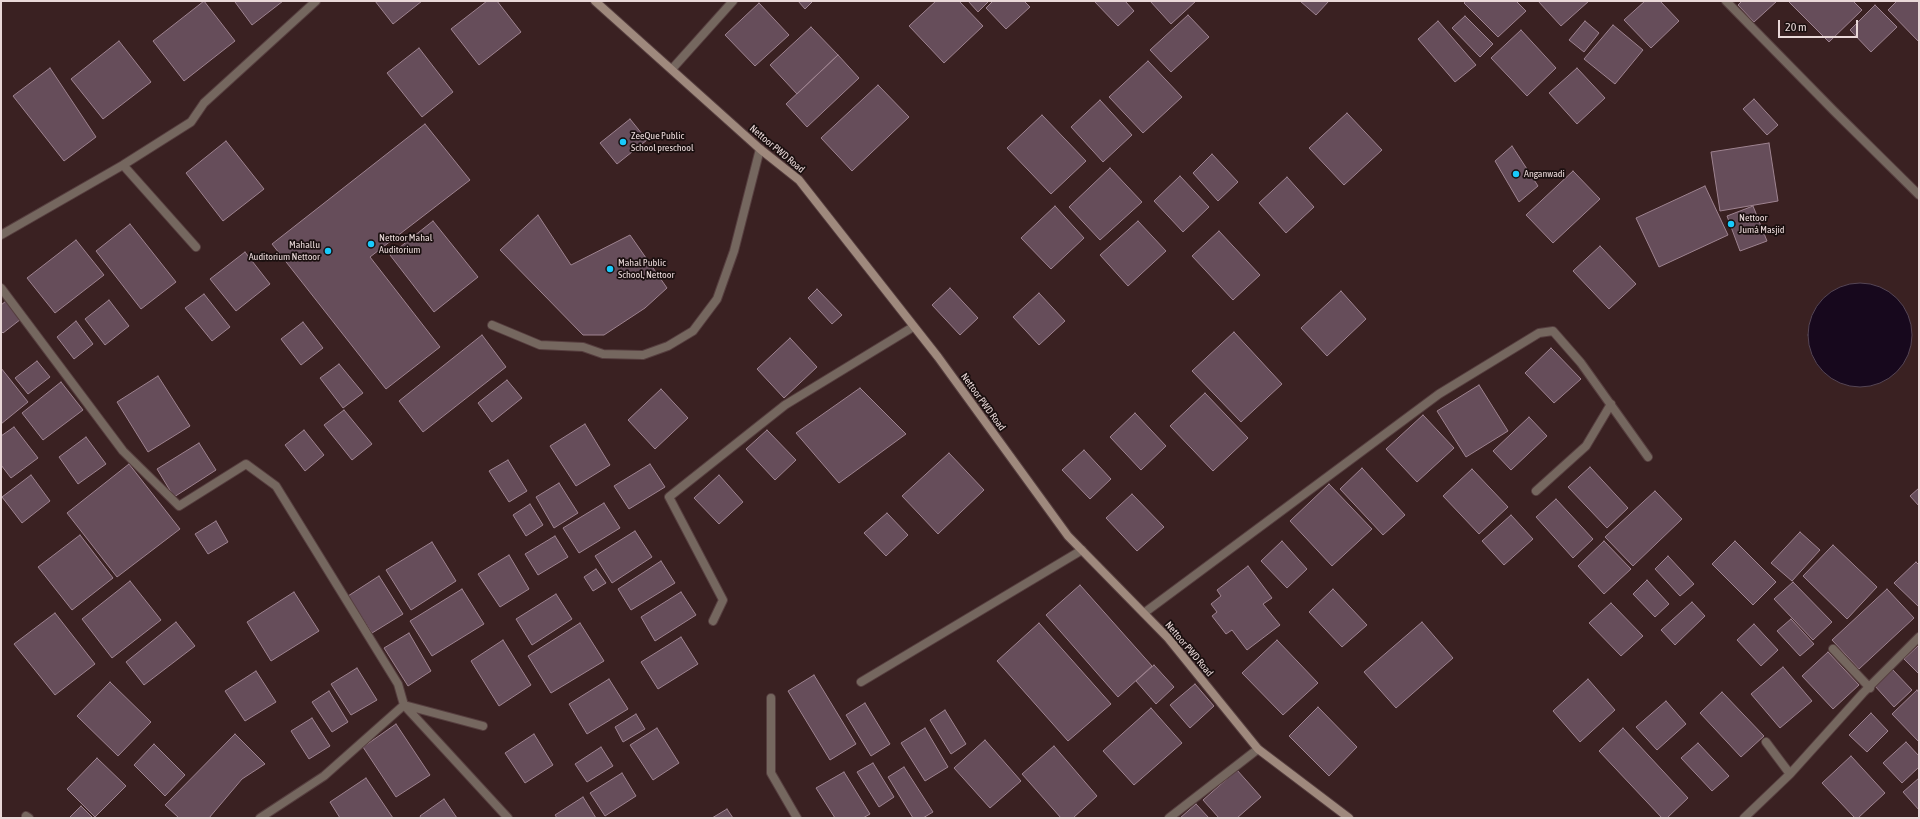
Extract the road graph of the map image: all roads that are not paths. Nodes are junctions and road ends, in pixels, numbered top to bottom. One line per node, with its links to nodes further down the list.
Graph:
1 (316, 1): 7 (street)
2 (595, 1): 5 (street, Nettoor PWD Road)
3 (733, 1): 5 (street)
4 (1726, 1): 8 (street)
5 (672, 69): 6 (street, Nettoor PWD Road)
6 (760, 149): 12 (street); 13 (street, Nettoor PWD Road)
7 (123, 165): 9 (street); 10 (street)
8 (1919, 195)
9 (1, 235)
10 (196, 247)
11 (1, 288): 25 (street)
12 (492, 325)
13 (913, 327): 17 (street, Nettoor PWD Road); 19 (street)
14 (1610, 404): 15 (street); 16 (street); 18 (street)
15 (1648, 457)
16 (1536, 491)
17 (1082, 550): 18 (street, Nettoor PWD Road); 22 (street)
18 (1144, 613): 28 (street, Nettoor PWD Road)
19 (713, 621)
20 (1919, 638): 23 (street)
21 (1833, 649): 23 (street)
22 (861, 682)
23 (1870, 688): 29 (street)
24 (770, 698): 32 (street)
25 (404, 705): 26 (street); 30 (street); 31 (street)
26 (483, 726)
27 (1766, 742): 29 (street)
28 (1258, 749): 33 (street); 34 (street, Nettoor PWD Road)
29 (1790, 774): 35 (street)
30 (260, 818)
31 (508, 818)
32 (797, 818)
33 (1169, 818)
34 (1348, 818)
35 (1744, 818)

